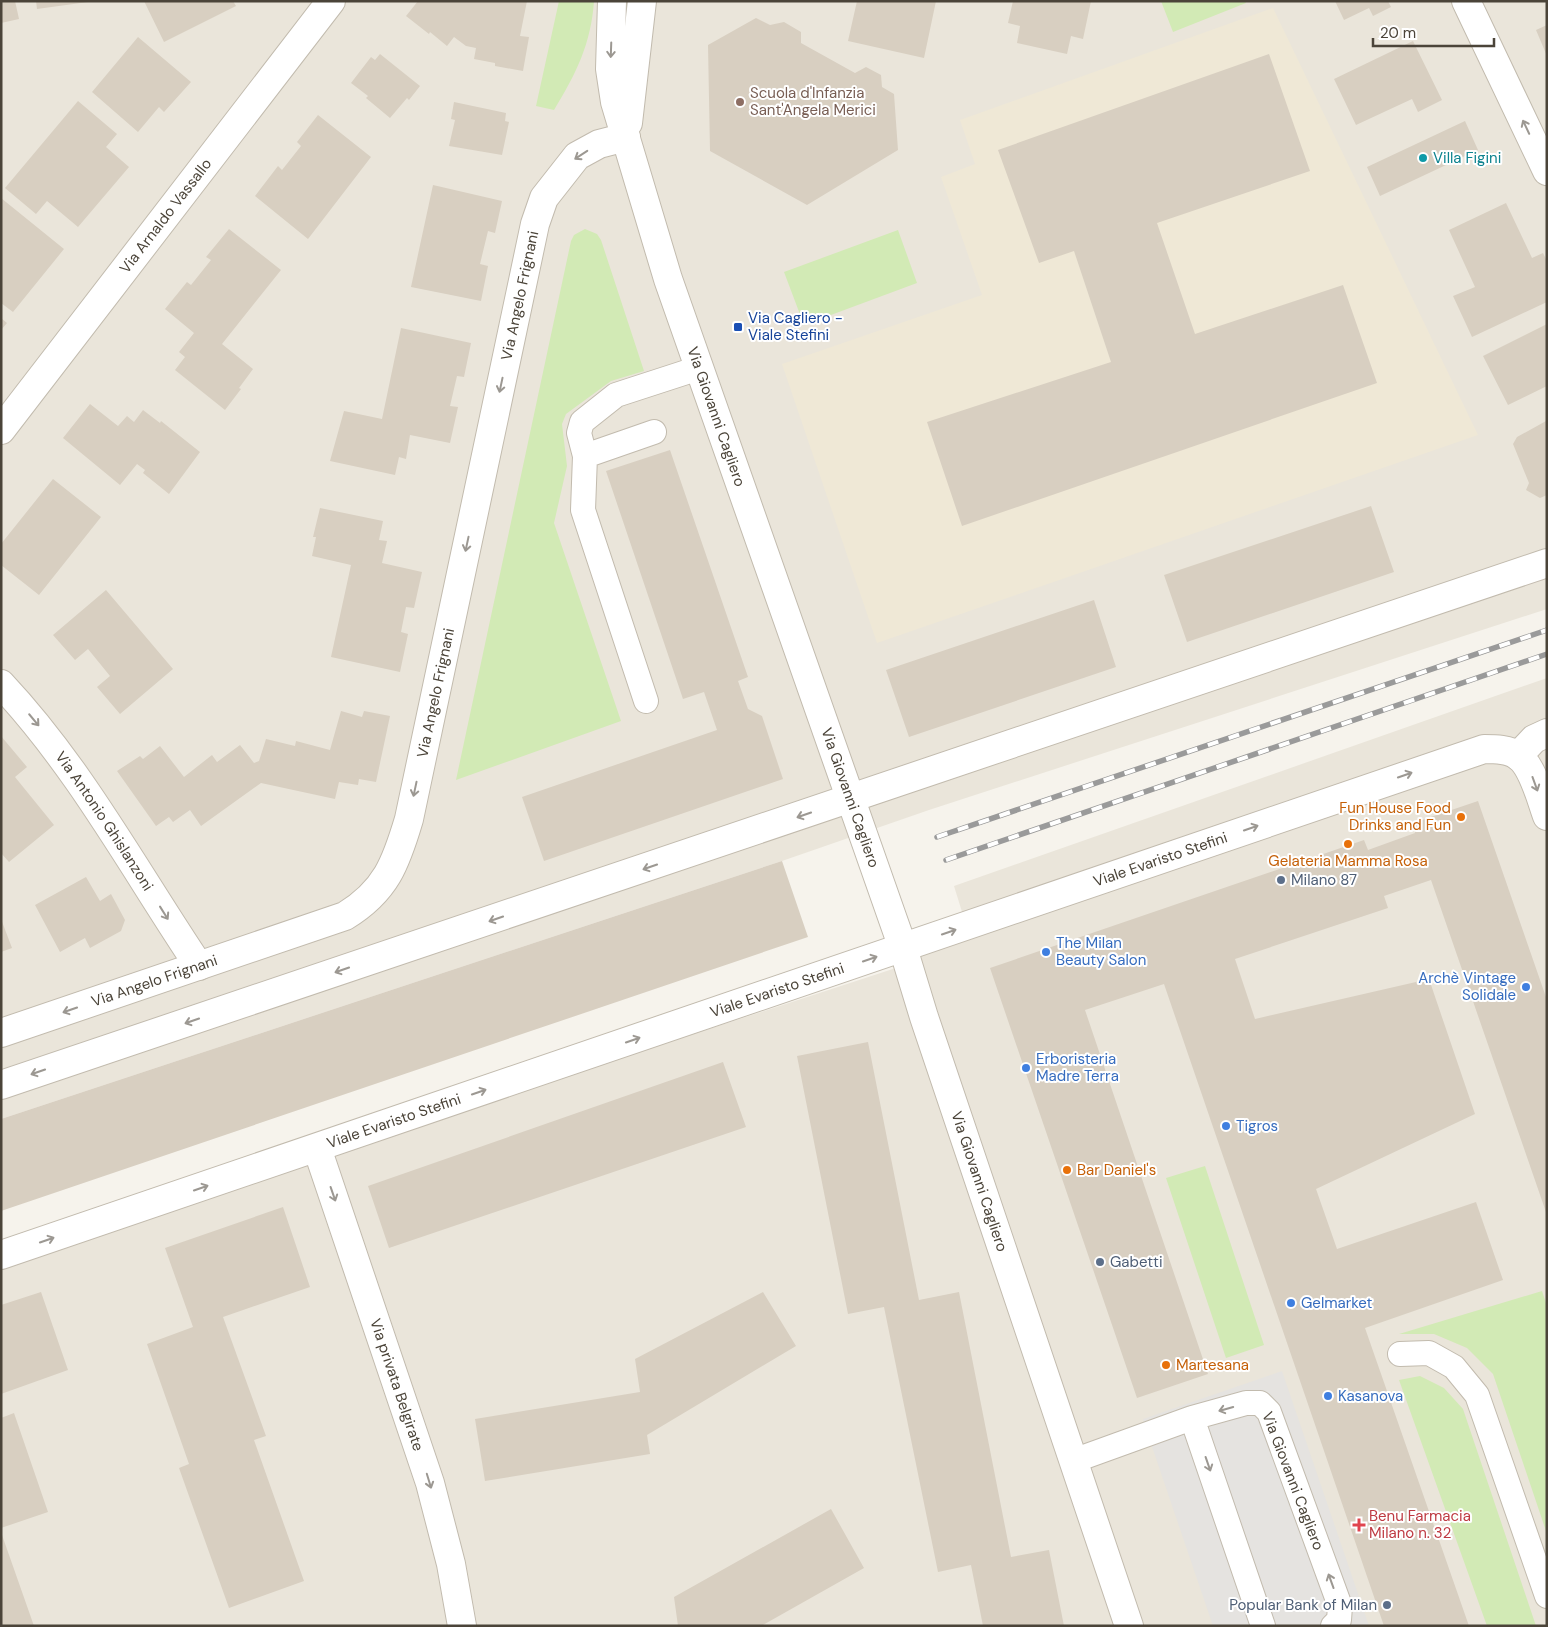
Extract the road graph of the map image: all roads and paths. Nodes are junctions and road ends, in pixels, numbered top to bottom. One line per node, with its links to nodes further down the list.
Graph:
1 (331, 1): 8 (street, Via Arnaldo Vassallo)
2 (612, 1): 5 (street, Via Giovanni Cagliero, one-way to 5)
3 (642, 1): 5 (street, Via Giovanni Cagliero)
4 (1466, 1): 6 (street, one-way to 4)
5 (626, 137): 7 (street, Via Giovanni Cagliero); 19 (street, Via Angelo Frignani, one-way to 19)
6 (1547, 171)
7 (699, 368): 10 (lane); 16 (street, Via Giovanni Cagliero)
8 (1, 430)
9 (654, 432): 10 (lane)
10 (585, 456): 13 (lane)
11 (1547, 563): 16 (street)
12 (1, 684): 19 (street, Via Antonio Ghislanzoni, one-way to 19)
13 (646, 701)
14 (1547, 733): 15 (street)
15 (1518, 756): 17 (street, one-way to 17); 18 (street, Viale Evaristo Stefini, one-way to 15)
16 (850, 799): 18 (street, Via Giovanni Cagliero); 21 (street, one-way to 21)
17 (1547, 816)
18 (902, 948): 22 (street, Viale Evaristo Stefini, one-way to 18); 26 (street, Via Giovanni Cagliero)
19 (199, 966): 20 (street, Via Angelo Frignani, one-way to 20)
20 (1, 1033)
21 (1, 1085)
22 (317, 1148): 23 (street, Viale Evaristo Stefini, one-way to 22); 28 (street, Via privata Belgirate, one-way to 28)
23 (1, 1256)
24 (1400, 1354): 27 (lane)
25 (1192, 1418): 26 (lane, Via Giovanni Cagliero); 30 (lane, one-way to 30); 31 (lane, Via Giovanni Cagliero, one-way to 25)
26 (1073, 1461): 29 (street, Via Giovanni Cagliero)
27 (1547, 1596)
28 (462, 1626)
29 (1129, 1626)
30 (1263, 1626)
31 (1333, 1626)

